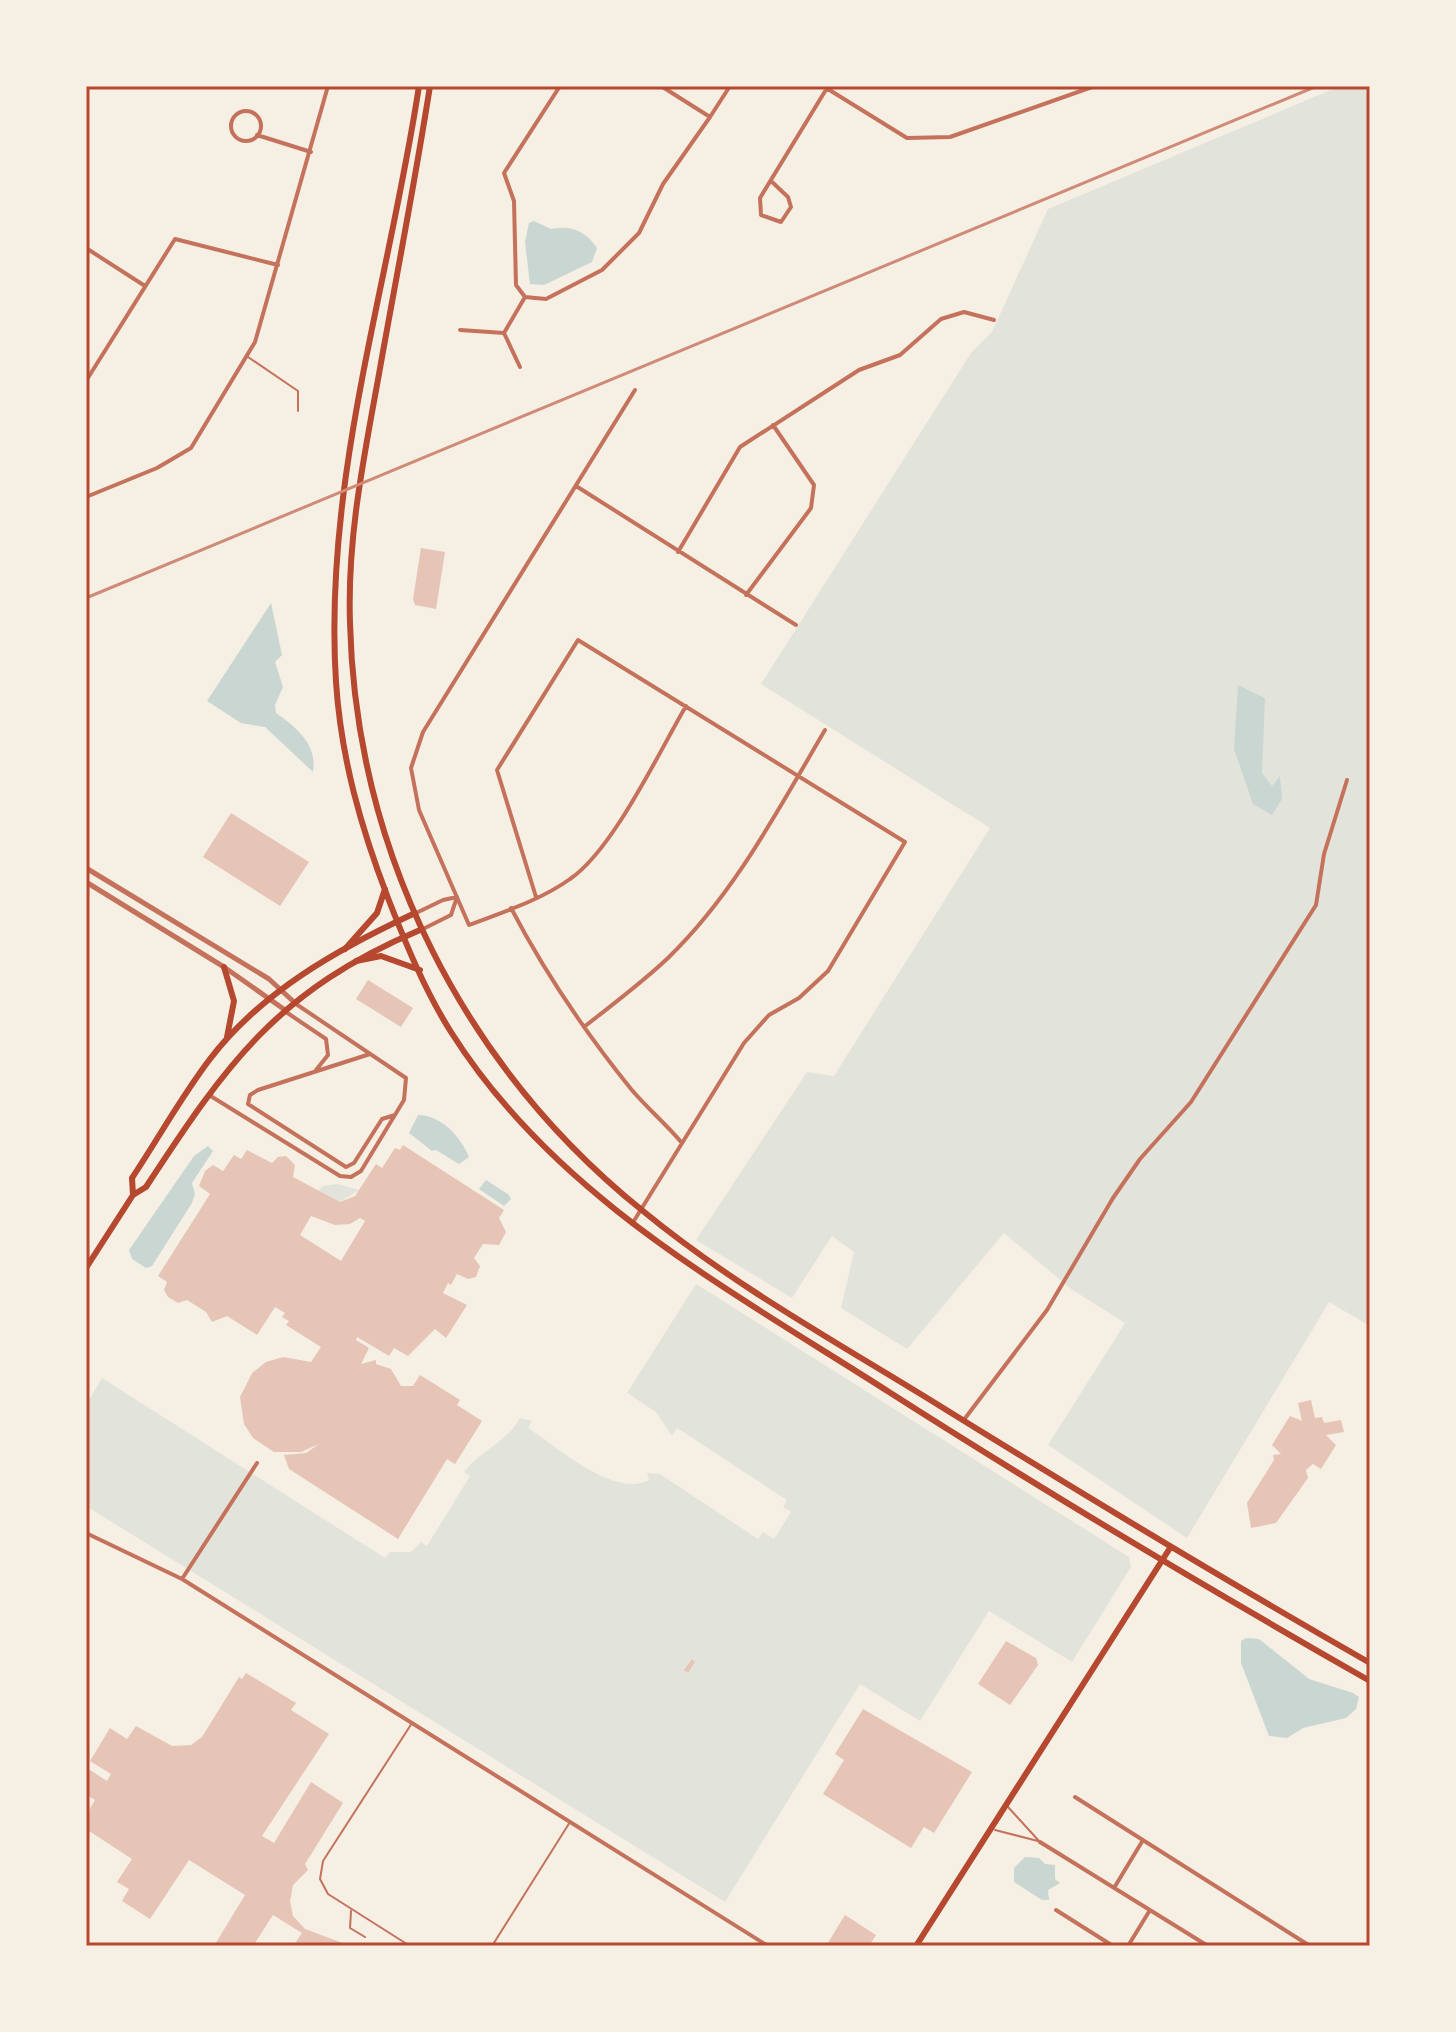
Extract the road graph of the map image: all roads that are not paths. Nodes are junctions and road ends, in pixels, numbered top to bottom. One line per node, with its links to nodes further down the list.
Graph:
1 (328, 86): 11 (street)
2 (419, 86): 37 (main road)
3 (430, 86): 41 (main road)
4 (560, 86): 16 (street)
5 (661, 86): 9 (street)
6 (730, 86): 9 (street)
7 (1095, 86): 8 (street)
8 (826, 87): 12 (street)
9 (710, 117): 16 (street)
10 (257, 135): 10 (street); 11 (street)
11 (311, 152): 14 (street)
12 (771, 181): 12 (street)
13 (86, 248): 15 (street)
14 (280, 265): 15 (street); 20 (street)
15 (145, 286): 22 (street)
16 (525, 297): 19 (street)
17 (994, 320): 25 (street)
18 (460, 330): 19 (street)
19 (504, 333): 21 (street)
20 (247, 356): 24 (lane); 27 (street)
21 (520, 367)
22 (86, 381)
23 (635, 390): 26 (street)
24 (298, 411)
25 (773, 425): 28 (street); 29 (street)
26 (576, 486): 28 (street); 38 (street)
27 (87, 495)
28 (678, 552): 29 (street)
29 (746, 595): 30 (street)
30 (796, 625)
31 (686, 706): 33 (street); 39 (street); 39 (street)
32 (825, 730): 33 (street)
33 (798, 775): 53 (street); 59 (street)
34 (1347, 780): 64 (street)
35 (86, 868): 49 (street)
36 (86, 882): 47 (street)
37 (385, 889): 42 (main road); 45 (main road)
38 (457, 897): 40 (street); 41 (street); 43 (street)
39 (536, 897): 40 (street)
40 (511, 908): 53 (street)
41 (413, 914): 42 (main road); 43 (main road)
42 (397, 921): 44 (main road); 45 (main road)
43 (420, 930): 44 (main road); 61 (main road)
44 (404, 937): 46 (main road); 48 (main road)
45 (345, 949): 49 (main road)
46 (356, 961): 48 (main road); 51 (main road)
47 (224, 967): 50 (street); 54 (main road)
48 (420, 970): 62 (main road)
49 (281, 990): 50 (main road); 51 (street)
50 (269, 998): 52 (street); 54 (main road)
51 (295, 1003): 52 (main road); 55 (street)
52 (285, 1010): 56 (street); 57 (main road)
53 (584, 1027): 59 (street)
54 (226, 1041): 60 (main road)
55 (370, 1054): 56 (street); 58 (street)
56 (316, 1070): 58 (street)
57 (207, 1094): 58 (street); 60 (main road)
58 (395, 1115)
59 (682, 1143): 61 (street)
60 (133, 1195): 63 (main road)
61 (641, 1210): 62 (street); 64 (main road)
62 (632, 1225): 68 (main road)
63 (86, 1268)
64 (963, 1421): 67 (main road)
65 (257, 1463): 69 (street)
66 (86, 1533): 69 (street)
67 (1170, 1548): 68 (main road); 70 (main road)
68 (1161, 1561): 71 (main road); 74 (main road)
69 (182, 1579): 72 (street)
70 (1370, 1663)
71 (1370, 1681)
72 (412, 1722): 75 (street); 80 (lane)
73 (1075, 1797): 77 (street)
74 (1006, 1805): 76 (main road); 78 (lane)
75 (571, 1820): 86 (lane); 87 (street)
76 (991, 1829): 78 (lane); 84 (main road)
77 (1143, 1840): 79 (street); 91 (street)
78 (1040, 1842): 79 (street)
79 (1114, 1888): 82 (street)
80 (352, 1910): 83 (lane); 85 (lane)
81 (1056, 1910): 88 (street)
82 (1150, 1910): 89 (street); 90 (street)
83 (365, 1937)
84 (920, 1944)
85 (410, 1946)
86 (492, 1946)
87 (768, 1946)
88 (1113, 1946)
89 (1128, 1946)
90 (1208, 1946)
91 (1310, 1946)

